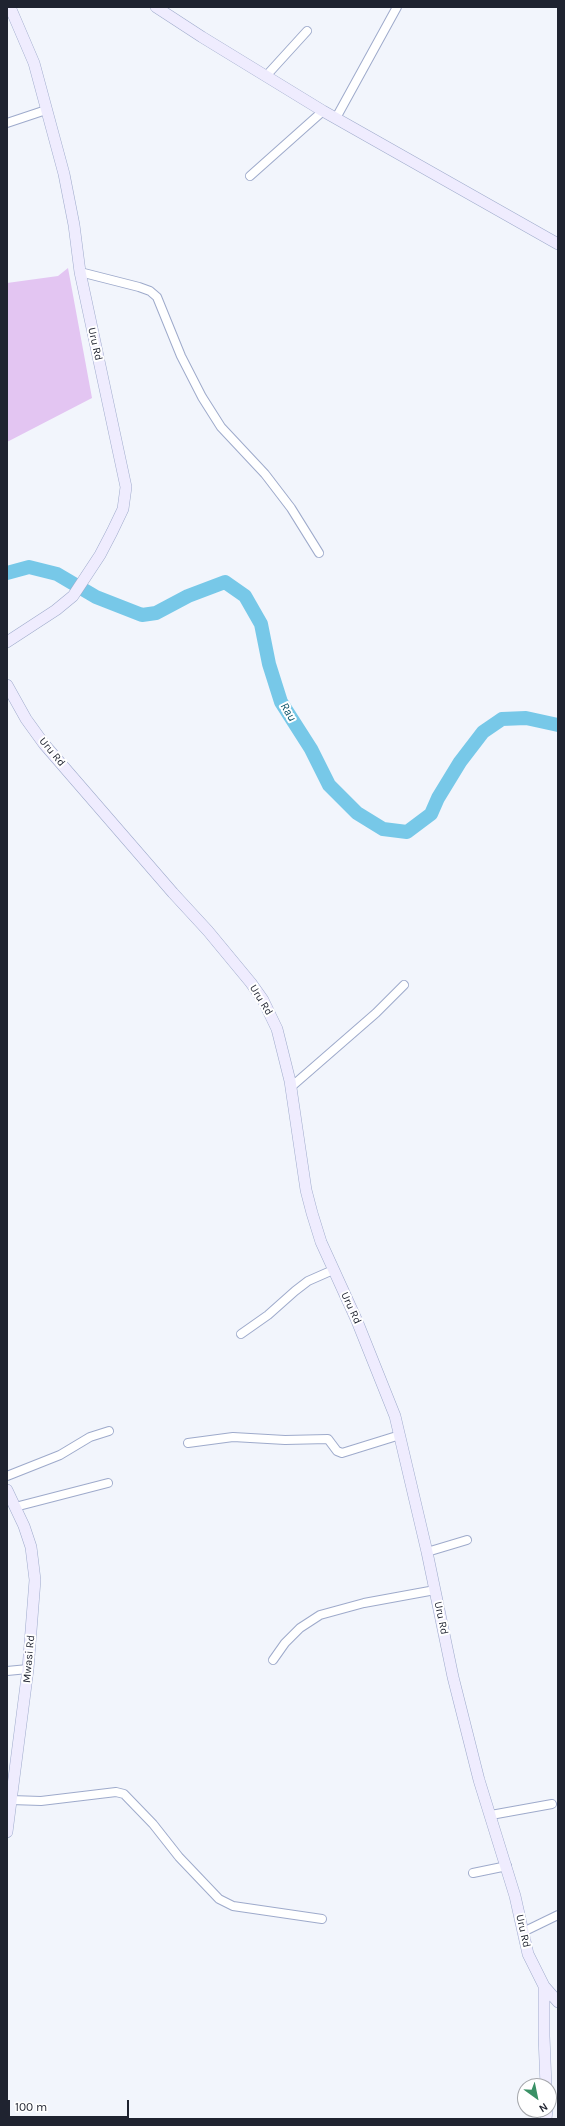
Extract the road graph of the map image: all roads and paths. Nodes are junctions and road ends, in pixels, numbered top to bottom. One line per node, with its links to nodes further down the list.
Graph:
1 (10, 7): 6 (street, Uru Rd)
2 (156, 7): 5 (street)
3 (397, 7): 8 (street)
4 (307, 31): 5 (street)
5 (266, 76): 7 (street)
6 (46, 110): 9 (street); 12 (street, Uru Rd)
7 (323, 111): 8 (street); 10 (street)
8 (336, 118): 11 (street)
9 (7, 123)
10 (250, 176)
11 (558, 244)
12 (80, 272): 13 (street); 14 (street, Uru Rd)
13 (319, 553)
14 (7, 642)
15 (7, 685): 17 (street, Uru Rd)
16 (404, 984): 17 (street)
17 (291, 1087): 18 (street, Uru Rd)
18 (333, 1270): 19 (street); 21 (street, Uru Rd)
19 (241, 1334)
20 (109, 1431): 23 (street)
21 (400, 1435): 22 (street); 28 (street, Uru Rd)
22 (188, 1443)
23 (7, 1476)
24 (108, 1483): 26 (street)
25 (7, 1490): 26 (street, Mwasi Rd)
26 (15, 1507): 31 (street, Mwasi Rd)
27 (467, 1540): 28 (street)
28 (427, 1552): 29 (street, Uru Rd)
29 (435, 1590): 30 (street); 35 (street, Uru Rd)
30 (273, 1660)
31 (28, 1669): 32 (street); 33 (street, Mwasi Rd)
32 (7, 1671)
33 (9, 1802): 36 (street, Mwasi Rd); 40 (street)
34 (552, 1804): 35 (street)
35 (491, 1815): 37 (street, Uru Rd)
36 (7, 1832)
37 (507, 1866): 38 (street); 41 (street, Uru Rd)
38 (473, 1873)
39 (558, 1915): 41 (street)
40 (322, 1919)
41 (523, 1932): 42 (street, Uru Rd)
42 (544, 1986): 43 (street, Uru Rd); 44 (street)
43 (558, 2002)
44 (546, 2078)

